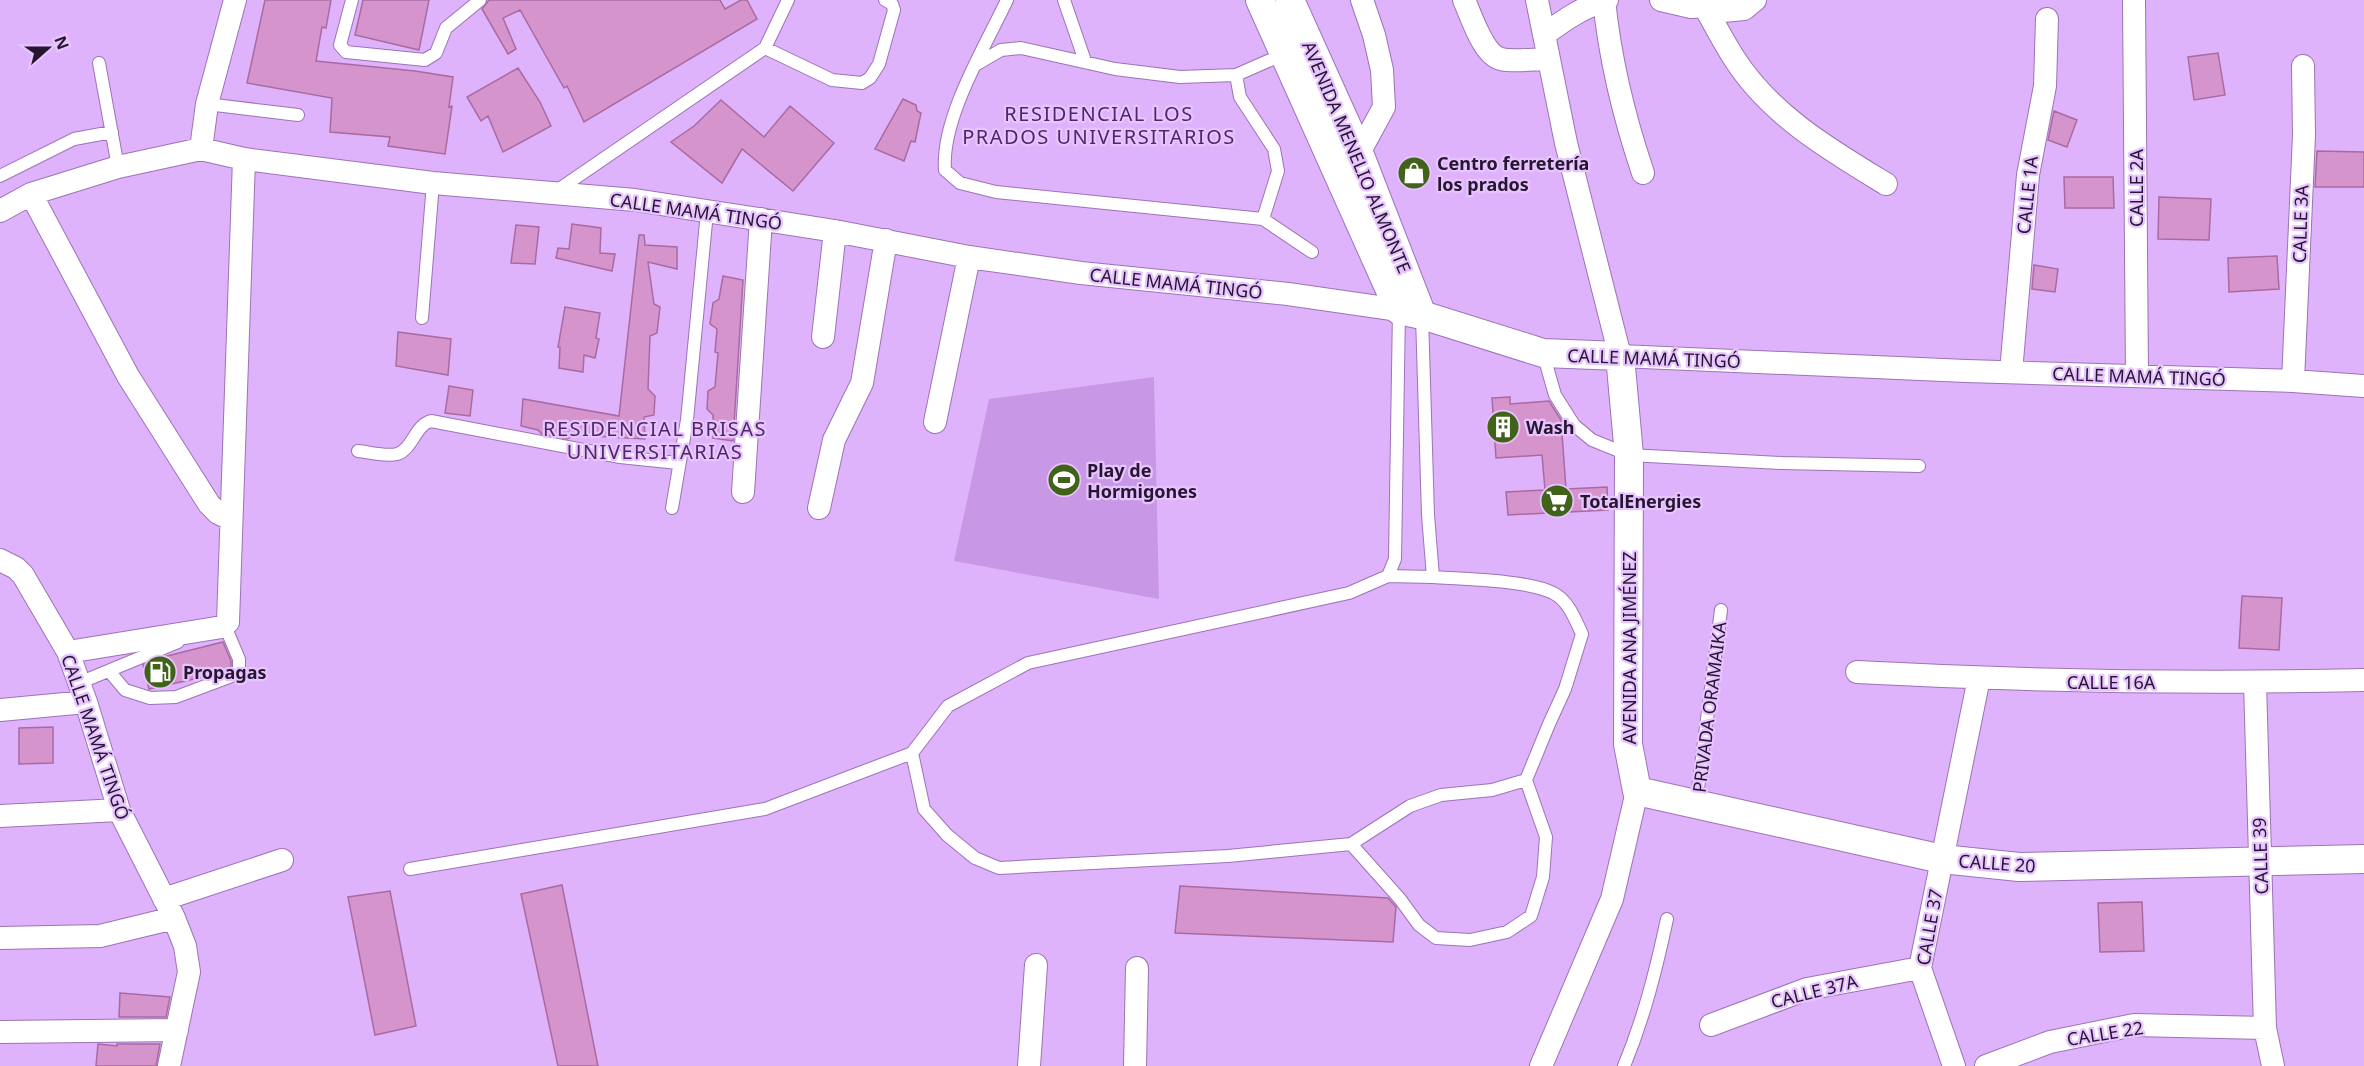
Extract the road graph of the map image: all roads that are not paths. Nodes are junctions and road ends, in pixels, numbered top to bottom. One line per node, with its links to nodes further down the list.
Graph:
1 (235, 0): 28 (street)
2 (352, 0): 3 (lane)
3 (480, 0)
4 (788, 0): 20 (lane)
5 (885, 0): 20 (lane)
6 (1006, 0): 25 (lane)
7 (1064, 0): 23 (lane)
8 (1260, 0): 21 (street, AVENIDA MENELIO ALMONTE)
9 (1290, 0): 32 (street, AVENIDA MENELIO ALMONTE)
10 (1362, 0): 32 (street)
11 (1464, 0): 22 (street)
12 (1536, 0): 19 (street)
13 (1605, 0): 19 (street); 35 (street)
14 (1661, 0): 17 (street)
15 (1755, 0): 17 (street)
16 (2134, 0): 55 (street, CALLE 2A)
17 (1704, 3): 38 (street)
18 (2047, 20): 54 (street, CALLE 1A)
19 (1544, 35): 22 (street)
20 (765, 48): 40 (lane)
21 (1285, 54): 27 (lane); 49 (street, AVENIDA MENELIO ALMONTE)
22 (1548, 59): 53 (street)
23 (1085, 61): 25 (lane); 27 (lane)
24 (99, 63): 30 (lane)
25 (976, 65): 44 (lane)
26 (2303, 66): 56 (street, CALLE 3A)
27 (1236, 75): 44 (lane)
28 (207, 104): 29 (lane); 31 (street)
29 (298, 115)
30 (112, 132): 34 (lane); 36 (lane)
31 (201, 149): 33 (street, CALLE MAMÁ TINGÓ); 34 (street, CALLE MAMÁ TINGÓ)
32 (1359, 153): 49 (street, AVENIDA MENELIO ALMONTE)
33 (244, 159): 37 (street, CALLE MAMÁ TINGÓ); 66 (street)
34 (118, 167): 39 (street, CALLE MAMÁ TINGÓ)
35 (1643, 173)
36 (0, 176)
37 (433, 183): 40 (street, CALLE MAMÁ TINGÓ); 50 (lane)
38 (1886, 184)
39 (31, 194): 41 (street, CALLE MAMÁ TINGÓ); 66 (street)
40 (552, 194): 42 (street, CALLE MAMÁ TINGÓ)
41 (0, 211)
42 (707, 212): 43 (street, CALLE MAMÁ TINGÓ); 61 (lane)
43 (760, 219): 45 (street, CALLE MAMÁ TINGÓ); 63 (street)
44 (1263, 219): 47 (lane)
45 (835, 231): 46 (street, CALLE MAMÁ TINGÓ); 51 (street)
46 (886, 240): 48 (street, CALLE MAMÁ TINGÓ); 65 (street)
47 (1312, 252)
48 (969, 257): 49 (street, CALLE MAMÁ TINGÓ); 58 (street)
49 (1411, 312): 52 (street, CALLE MAMÁ TINGÓ); 68 (lane); 69 (lane)
50 (422, 318)
51 (823, 338)
52 (1543, 353): 53 (street, CALLE MAMÁ TINGÓ); 60 (lane)
53 (1620, 356): 54 (street, CALLE MAMÁ TINGÓ); 60 (street, AVENIDA ANA JIMÉNEZ)
54 (2011, 372): 55 (street, CALLE MAMÁ TINGÓ)
55 (2138, 376): 56 (street, CALLE MAMÁ TINGÓ)
56 (2293, 381): 57 (street, CALLE MAMÁ TINGÓ)
57 (2364, 387)
58 (935, 422)
59 (358, 451): 61 (lane)
60 (1629, 455): 62 (lane); 82 (street, AVENIDA ANA JIMÉNEZ)
61 (678, 463): 64 (lane)
62 (1919, 466)
63 (743, 492)
64 (672, 507)
65 (819, 508)
66 (230, 519): 71 (street)
67 (0, 560): 72 (street, CALLE MAMÁ TINGÓ)
68 (1388, 576): 69 (lane); 80 (lane)
69 (1433, 577): 81 (lane)
70 (1721, 610): 83 (lane, PRIVADA ORAMAIKA)
71 (216, 628): 72 (street); 73 (lane); 73 (lane)
72 (68, 652): 78 (street, CALLE MAMÁ TINGÓ)
73 (109, 671): 78 (lane)
74 (1857, 672): 75 (street, CALLE 16A)
75 (1979, 678): 77 (street, CALLE 16A); 87 (street, CALLE 37)
76 (2364, 680): 77 (street, CALLE 16A)
77 (2255, 683): 90 (street, CALLE 39)
78 (83, 692): 79 (street); 84 (street, CALLE MAMÁ TINGÓ)
79 (0, 710)
80 (912, 753): 86 (lane); 91 (lane)
81 (1526, 780): 86 (lane); 86 (lane)
82 (1637, 791): 83 (street, CALLE 20); 105 (street, AVENIDA ANA JIMÉNEZ)
83 (1696, 804): 87 (street, CALLE 20)
84 (119, 810): 85 (street); 92 (street, CALLE MAMÁ TINGÓ)
85 (0, 816)
86 (1352, 844)
87 (1942, 859): 90 (street, CALLE 20); 97 (street, CALLE 37)
88 (2364, 859): 90 (street, CALLE 20)
89 (282, 860): 92 (street)
90 (2261, 861): 99 (street, CALLE 39)
91 (410, 869)
92 (169, 909): 94 (street); 100 (street, CALLE MAMÁ TINGÓ)
93 (1667, 919): 106 (lane)
94 (0, 938)
95 (1036, 965): 103 (street)
96 (1137, 968): 104 (street)
97 (1920, 968): 98 (street, CALLE 37A); 107 (street, CALLE 37)
98 (1711, 1025)
99 (2265, 1028): 108 (street, CALLE 22); 109 (street, CALLE 39)
100 (177, 1030): 101 (street); 102 (street, CALLE MAMÁ TINGÓ)
101 (0, 1032)
102 (169, 1066)
103 (1029, 1066)
104 (1134, 1066)
105 (1541, 1066)
106 (1624, 1066)
107 (1954, 1066)
108 (1986, 1066)
109 (2273, 1066)

